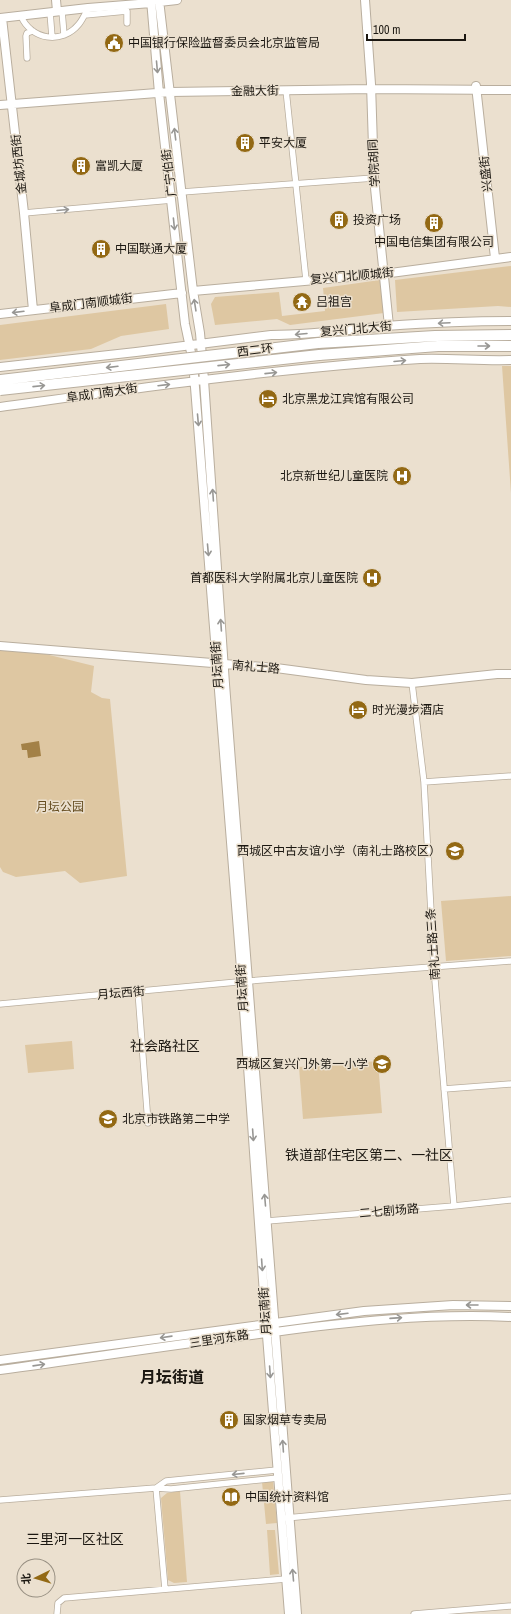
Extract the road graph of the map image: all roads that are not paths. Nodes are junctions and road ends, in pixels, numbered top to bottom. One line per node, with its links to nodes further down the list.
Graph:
1 (56, 0): 5 (main road)
2 (177, 0): 4 (main road)
3 (365, 0): 15 (main road, 学院胡同)
4 (155, 1): 6 (main road); 17 (main road, 广宁伯街); 20 (main road, 广宁伯街, one-way to 20)
5 (56, 11): 6 (main road); 7 (main road); 11 (street); 12 (street)
6 (86, 12): 9 (street); 11 (street)
7 (21, 16): 8 (main road); 10 (street)
8 (1, 18): 21 (main road, 金城坊西街)
9 (127, 23)
10 (33, 31): 12 (street); 13 (street)
11 (64, 35): 12 (street)
12 (52, 37)
13 (27, 58)
14 (511, 85): 16 (main road)
15 (371, 87): 16 (main road, 金融大街); 17 (main road, 金融大街); 18 (main road, 金融大街); 23 (main road, 学院胡同)
16 (476, 88): 19 (main road, 金融大街); 29 (main road, 兴盛街)
17 (170, 90): 18 (main road, 金融大街); 20 (main road); 25 (main road, 广宁伯街, one-way to 17)
18 (286, 90): 24 (street)
19 (511, 90)
20 (159, 91): 21 (main road); 26 (main road, 广宁伯街)
21 (12, 102): 22 (main road); 27 (main road, 金城坊西街)
22 (0, 105)
23 (374, 178): 24 (street); 30 (main road, 学院胡同)
24 (296, 185): 25 (street); 31 (street)
25 (182, 192): 32 (main road, 广宁伯街)
26 (172, 200): 27 (street, one-way to 26); 33 (main road, 广宁伯街, one-way to 33)
27 (24, 214): 34 (main road, 金城坊西街)
28 (511, 257): 29 (main road, 复兴门北顺城街)
29 (495, 258): 30 (main road, 复兴门北顺城街)
30 (383, 274): 31 (main road, 复兴门北顺城街); 39 (main road, 学院胡同)
31 (306, 280): 32 (main road, 复兴门北顺城街)
32 (193, 291): 41 (main road, 广宁伯街, one-way to 32)
33 (182, 292): 34 (main road, 阜成门南顺城街); 42 (main road, 广宁伯街)
34 (33, 310): 35 (main road, 阜成门南顺城街, one-way to 35)
35 (0, 314)
36 (511, 317): 38 (main road)
37 (511, 321): 38 (main road, 复兴门北大街)
38 (465, 322): 39 (main road, 复兴门北大街, one-way to 39)
39 (389, 326): 41 (main road, 复兴门北大街, one-way to 41)
40 (511, 335): 52 (highway, 西二环, one-way to 52, bridge)
41 (201, 343): 42 (main road, 复兴门北大街); 48 (main road, 广宁伯街)
42 (190, 346): 44 (main road); 47 (main road, 广宁伯街)
43 (511, 346): 56 (highway, 西二环, one-way to 43, bridge)
44 (136, 352): 50 (main road); 51 (main road)
45 (511, 360): 46 (main road)
46 (488, 361): 49 (main road); 53 (main road, one-way to 46)
47 (193, 362): 48 (main road); 51 (main road); 54 (main road, 月坛南街)
48 (202, 362): 53 (main road, 月坛南街)
49 (511, 364)
50 (0, 367)
51 (137, 370): 55 (main road)
52 (0, 380)
53 (204, 380): 54 (main road, 阜成门南大街); 59 (main road, 月坛南街, one-way to 53)
54 (195, 381): 55 (main road, 阜成门南大街, one-way to 54); 59 (main road, 月坛南街, one-way to 59)
55 (139, 388): 57 (main road, 阜成门南大街)
56 (0, 390)
57 (0, 407)
58 (0, 646): 59 (main road, 南礼士路)
59 (220, 664): 61 (main road, 南礼士路); 66 (main road, 月坛南街)
60 (511, 674): 61 (main road, 南礼士路)
61 (412, 683): 63 (street, 南礼士路三条)
62 (511, 776): 63 (street)
63 (424, 782): 65 (street, 南礼士路三条)
64 (511, 961): 65 (street, 月坛西街)
65 (434, 968): 66 (street, 月坛西街); 70 (street, 南礼士路三条)
66 (245, 981): 67 (street, 月坛西街); 74 (main road, 月坛南街, one-way to 66); 77 (main road, 月坛南街, one-way to 77)
67 (138, 991): 68 (street, 月坛西街); 71 (street)
68 (0, 1004)
69 (511, 1084): 70 (street)
70 (444, 1089): 73 (street, 南礼士路三条)
71 (148, 1123)
72 (511, 1200): 73 (street, 二七剧场路)
73 (454, 1206): 74 (street, 二七剧场路)
74 (267, 1222): 77 (main road, 月坛南街)
75 (511, 1306): 77 (main road, 三里河东路, one-way to 77)
76 (511, 1317): 78 (main road, 三里河东路, one-way to 76)
77 (270, 1323): 78 (main road, 月坛南街); 79 (main road, 三里河东路, one-way to 79)
78 (270, 1332): 80 (main road, 三里河东路, one-way to 78); 81 (main road, 月坛南街, one-way to 81); 85 (main road, 月坛南街, one-way to 78)
79 (0, 1360)
80 (0, 1370)
81 (277, 1474): 82 (street); 85 (main road, 月坛南街)
82 (156, 1488): 84 (street); 87 (street)
83 (511, 1497): 85 (street)
84 (0, 1500)
85 (285, 1518): 86 (main road, 月坛南街); 91 (main road, 月坛南街, one-way to 85)
86 (286, 1579): 87 (street); 90 (main road, 月坛南街)
87 (165, 1589): 89 (street)
88 (511, 1606): 92 (street)
89 (57, 1614)
90 (289, 1614)
91 (297, 1614)
92 (414, 1614)

